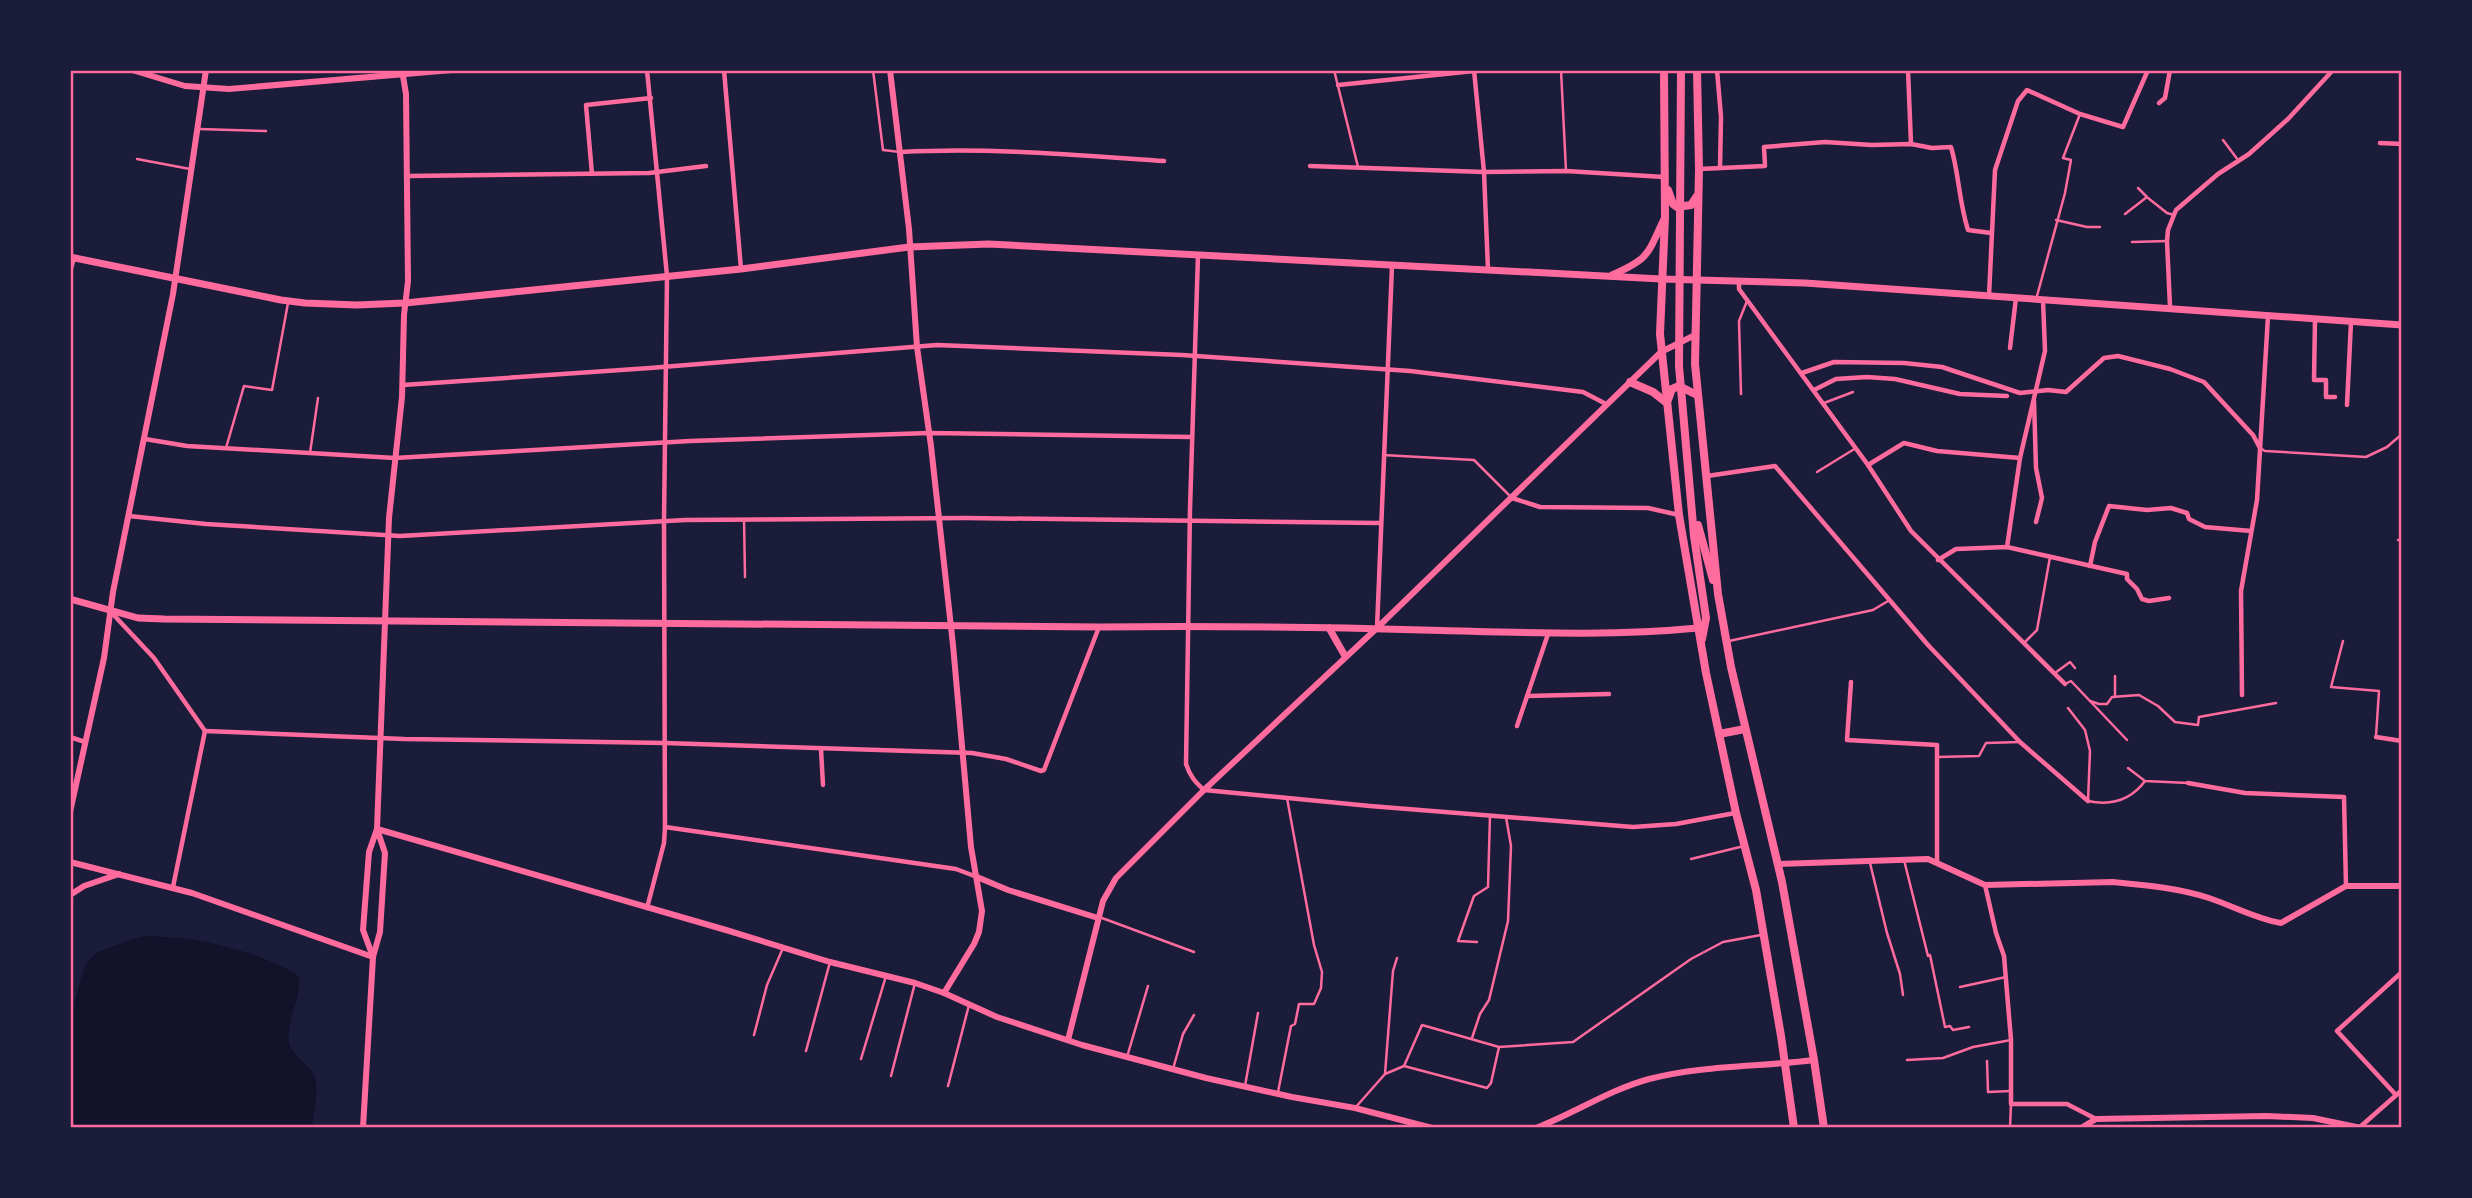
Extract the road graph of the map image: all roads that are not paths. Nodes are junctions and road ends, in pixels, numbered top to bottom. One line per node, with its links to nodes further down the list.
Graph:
1 (132, 70): 21 (street)
2 (206, 70): 21 (street)
3 (452, 70): 19 (street)
4 (647, 70): 22 (street)
5 (724, 70): 62 (street)
6 (873, 70): 31 (lane)
7 (890, 70): 31 (street)
8 (1334, 70): 20 (lane)
9 (1561, 70): 41 (lane)
10 (1664, 70): 46 (main road)
11 (1678, 70): 120 (main road)
12 (1697, 70): 40 (main road)
13 (1717, 70): 38 (street)
14 (1908, 70): 29 (street)
15 (2148, 70): 24 (street)
16 (2170, 70): 23 (street)
17 (2333, 70): 33 (street)
18 (1474, 71): 20 (street); 43 (street)
19 (403, 73): 21 (street); 45 (street)
20 (1338, 85): 37 (lane)
21 (204, 88): 25 (street)
22 (651, 99): 42 (street); 44 (street)
23 (2159, 103)
24 (2080, 114): 53 (lane); 55 (street)
25 (199, 128): 26 (lane); 39 (street)
26 (266, 131)
27 (2223, 140): 33 (lane)
28 (2380, 143): 30 (street)
29 (1911, 144): 38 (street); 55 (street)
30 (2402, 144)
31 (901, 152): 34 (street); 58 (street)
32 (138, 159): 39 (lane)
33 (2238, 160): 51 (street)
34 (1164, 161)
35 (706, 166): 42 (street)
36 (1310, 166): 37 (street)
37 (1358, 167): 43 (street)
38 (1720, 167): 40 (street)
39 (193, 169): 67 (street)
40 (1699, 169): 48 (main road)
41 (1566, 171): 43 (street); 46 (street)
42 (657, 172): 44 (street); 65 (street)
43 (1484, 172): 63 (street)
44 (592, 174): 45 (street)
45 (407, 176): 76 (street)
46 (1665, 177): 48 (main road); 52 (main road)
47 (2137, 188): 49 (lane)
48 (1698, 193): 69 (main road)
49 (2147, 197): 50 (lane); 51 (lane)
50 (2125, 214)
51 (2174, 215): 57 (street)
52 (1665, 217): 66 (main road); 68 (main road)
53 (2056, 220): 54 (lane); 73 (lane)
54 (2101, 227)
55 (1991, 233): 71 (street)
56 (2132, 242): 57 (lane)
57 (2167, 242): 77 (street)
58 (909, 247): 59 (main road); 62 (main road); 83 (street)
59 (1198, 255): 61 (main road); 86 (street)
60 (72, 258): 64 (street); 67 (main road)
61 (1392, 264): 63 (main road); 88 (street)
62 (741, 269): 65 (main road)
63 (1488, 270): 66 (main road)
64 (70, 272)
65 (667, 276): 76 (main road); 87 (street)
66 (1610, 276): 68 (main road)
67 (176, 278): 74 (main road); 107 (street)
68 (1661, 279): 69 (main road); 85 (main road)
69 (1696, 279): 70 (main road); 82 (main road)
70 (1739, 281): 71 (main road); 75 (street)
71 (1989, 296): 72 (main road)
72 (2016, 298): 73 (main road); 84 (street)
73 (2040, 299): 77 (main road); 94 (street)
74 (289, 301): 76 (main road); 109 (lane)
75 (1747, 301): 89 (street); 95 (lane)
76 (405, 303): 91 (street)
77 (2170, 307): 78 (main road)
78 (2268, 315): 79 (main road); 111 (street)
79 (2315, 318): 80 (main road); 98 (street)
80 (2351, 320): 81 (main road); 103 (street)
81 (2402, 325)
82 (1695, 335): 85 (street); 96 (main road)
83 (917, 346): 86 (street); 87 (street); 104 (street)
84 (2010, 348)
85 (1661, 352): 90 (street); 100 (main road)
86 (1195, 356): 88 (street); 106 (street)
87 (666, 366): 91 (street); 108 (street)
88 (1388, 369): 102 (street); 113 (street)
89 (1802, 373): 92 (street); 94 (street)
90 (1630, 382): 100 (main road); 102 (street)
91 (403, 385): 114 (street)
92 (1814, 390): 97 (street); 101 (street)
93 (1853, 392): 101 (lane)
94 (2034, 393): 111 (street); 115 (street); 127 (street)
95 (1741, 394)
96 (1697, 395): 100 (main road); 118 (main road)
97 (2007, 396)
98 (2335, 397)
99 (318, 398): 112 (lane)
100 (1667, 402): 121 (main road)
101 (1824, 403): 110 (street)
102 (1606, 404): 119 (street)
103 (2347, 405)
104 (929, 433): 106 (street); 108 (street); 123 (street)
105 (2402, 434): 111 (lane)
106 (1192, 437): 126 (street)
107 (145, 439): 109 (street); 122 (street)
108 (665, 443): 114 (street); 125 (street)
109 (226, 448): 112 (street)
110 (1856, 448): 116 (street); 117 (lane)
111 (2260, 448): 129 (street)
112 (310, 453): 114 (street)
113 (1383, 455): 119 (lane); 128 (street)
114 (395, 457): 130 (street)
115 (2020, 458): 116 (street); 131 (street)
116 (1868, 466): 133 (street)
117 (1817, 472)
118 (1705, 476): 136 (main road); 139 (street)
119 (1512, 498): 121 (street); 147 (street)
120 (1692, 502): 136 (main road); 152 (main road)
121 (1679, 515): 148 (main road)
122 (129, 516): 130 (street); 140 (street)
123 (938, 518): 124 (street); 126 (street); 143 (street)
124 (744, 520): 125 (street); 135 (lane)
125 (664, 521): 130 (street); 142 (street)
126 (1190, 521): 128 (street); 144 (street)
127 (2036, 522)
128 (1380, 523): 147 (street)
129 (2251, 531): 134 (street); 161 (street)
130 (389, 534): 141 (street)
131 (2007, 547): 132 (street); 133 (street)
132 (2050, 556): 134 (street); 153 (lane)
133 (1938, 560): 153 (street)
134 (2090, 566): 137 (street)
135 (745, 577)
136 (1718, 594): 150 (main road)
137 (2169, 598)
138 (70, 599): 140 (main road)
139 (1890, 600): 150 (lane); 176 (street)
140 (110, 611): 141 (main road); 169 (street); 175 (street)
141 (385, 620): 142 (main road); 172 (street)
142 (665, 623): 143 (main road); 178 (street)
143 (950, 625): 145 (main road); 180 (street)
144 (1188, 626): 145 (main road); 146 (main road); 186 (street)
145 (1099, 627): 180 (street)
146 (1329, 628): 147 (main road); 154 (main road)
147 (1377, 628): 149 (main road); 154 (street)
148 (1698, 628): 149 (main road); 152 (main road)
149 (1548, 634): 162 (street)
150 (1726, 641): 168 (main road)
151 (2343, 641): 173 (lane)
152 (1701, 644): 170 (main road)
153 (2023, 645): 156 (street)
154 (1345, 656): 186 (street)
155 (2075, 668): 156 (lane)
156 (2056, 673): 159 (street)
157 (2115, 676): 163 (lane)
158 (1850, 682): 181 (street)
159 (2065, 684): 164 (lane)
160 (1609, 694): 162 (street)
161 (2242, 695)
162 (1527, 696): 167 (street)
163 (2115, 697): 164 (lane); 165 (lane)
164 (2090, 701): 174 (lane)
165 (2276, 703)
166 (2068, 708): 188 (lane)
167 (1517, 726)
168 (1745, 729): 170 (main road); 201 (main road)
169 (205, 731): 172 (street); 207 (street)
170 (1719, 734): 190 (main road)
171 (70, 737): 175 (street)
172 (380, 737): 178 (street); 194 (street)
173 (2375, 737): 177 (street)
174 (2127, 740)
175 (85, 741): 189 (street)
176 (2020, 741): 181 (lane); 188 (street)
177 (2402, 741)
178 (665, 743): 179 (street); 193 (street)
179 (821, 749): 180 (street); 185 (street)
180 (962, 753): 203 (street)
181 (1937, 757): 200 (street)
182 (2128, 768): 183 (lane)
183 (2145, 781): 184 (lane); 188 (lane)
184 (2188, 783): 205 (street)
185 (823, 785)
186 (1204, 790): 187 (street); 210 (street)
187 (1287, 798): 191 (street); 250 (lane)
188 (2088, 801)
189 (70, 812)
190 (1736, 813): 192 (street); 195 (main road)
191 (1490, 815): 192 (street); 212 (lane)
192 (1506, 817): 231 (lane)
193 (665, 827): 203 (street); 209 (street)
194 (377, 829): 209 (street); 215 (street); 215 (street)
195 (1744, 846): 196 (lane); 211 (main road)
196 (1691, 859)
197 (1870, 860): 198 (street); 201 (street); 225 (lane)
198 (1904, 860): 200 (street); 229 (lane)
199 (70, 862): 202 (street)
200 (1937, 862): 204 (street)
201 (1778, 864): 238 (main road)
202 (121, 873): 207 (street); 208 (street)
203 (977, 877): 210 (street); 224 (street)
204 (1985, 885): 205 (street); 220 (street)
205 (2346, 886): 206 (street)
206 (2402, 886)
207 (173, 887): 215 (street)
208 (70, 895)
209 (648, 908): 213 (street)
210 (1098, 918): 214 (lane); 232 (street)
211 (1764, 934): 234 (lane); 241 (main road)
212 (1477, 942)
213 (783, 948): 217 (street); 230 (lane)
214 (1194, 952)
215 (373, 957): 255 (street)
216 (1397, 958): 244 (lane)
217 (830, 962): 219 (street); 235 (lane)
218 (2402, 972): 251 (street)
219 (886, 976): 221 (street); 237 (lane)
220 (2006, 977): 223 (lane); 233 (street)
221 (915, 984): 224 (street); 245 (lane)
222 (1149, 986): 236 (lane)
223 (1960, 987)
224 (944, 993): 226 (street)
225 (1903, 995)
226 (969, 1005): 232 (street); 246 (lane)
227 (1258, 1013): 247 (lane)
228 (1194, 1015): 243 (lane)
229 (1969, 1027)
230 (754, 1035)
231 (1472, 1038): 234 (lane); 242 (lane)
232 (1068, 1040): 236 (street)
233 (2011, 1040): 239 (lane); 249 (street)
234 (1499, 1046): 242 (lane)
235 (806, 1051)
236 (1127, 1057): 243 (street)
237 (861, 1059)
238 (1814, 1060): 241 (street); 259 (main road)
239 (1907, 1060)
240 (1987, 1061): 249 (lane)
241 (1785, 1064): 257 (street); 258 (main road)
242 (1404, 1066): 244 (lane)
243 (1173, 1069): 247 (street)
244 (1385, 1074): 253 (lane)
245 (891, 1076)
246 (948, 1086)
247 (1245, 1086): 250 (street)
248 (2402, 1090): 251 (street)
249 (2011, 1091): 252 (street)
250 (1277, 1094): 253 (street)
251 (2396, 1095): 262 (street)
252 (2011, 1104): 254 (street); 260 (lane)
253 (1355, 1108): 256 (street)
254 (2096, 1119): 261 (street); 262 (street)
255 (363, 1128)
256 (1432, 1128)
257 (1536, 1128)
258 (1794, 1128)
259 (1824, 1128)
260 (2010, 1128)
261 (2081, 1128)
262 (2361, 1128)

